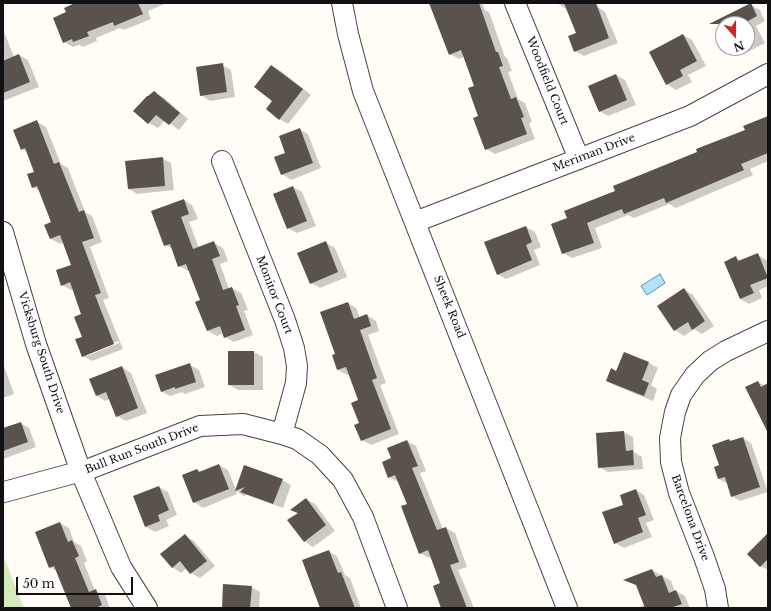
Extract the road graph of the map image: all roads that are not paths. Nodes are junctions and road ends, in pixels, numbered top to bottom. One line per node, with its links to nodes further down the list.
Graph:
1 (342, 3): 6 (street, Sheek Road)
2 (515, 3): 4 (street, Woodfield Court)
3 (768, 74): 4 (street, Meriman Drive)
4 (578, 159): 6 (street, Meriman Drive)
5 (222, 161): 9 (street, Monitor Court)
6 (415, 222): 14 (street, Sheek Road)
7 (3, 232): 10 (street, Vicksburg South Drive)
8 (768, 332): 15 (street, Barcelona Drive)
9 (282, 434): 10 (street, Bull Run South Drive); 13 (street, Bull Run South Drive)
10 (81, 472): 11 (street, Bull Run South Drive); 12 (street, Vicksburg South Drive)
11 (4, 492)
12 (147, 608)
13 (397, 608)
14 (567, 608)
15 (718, 608)

